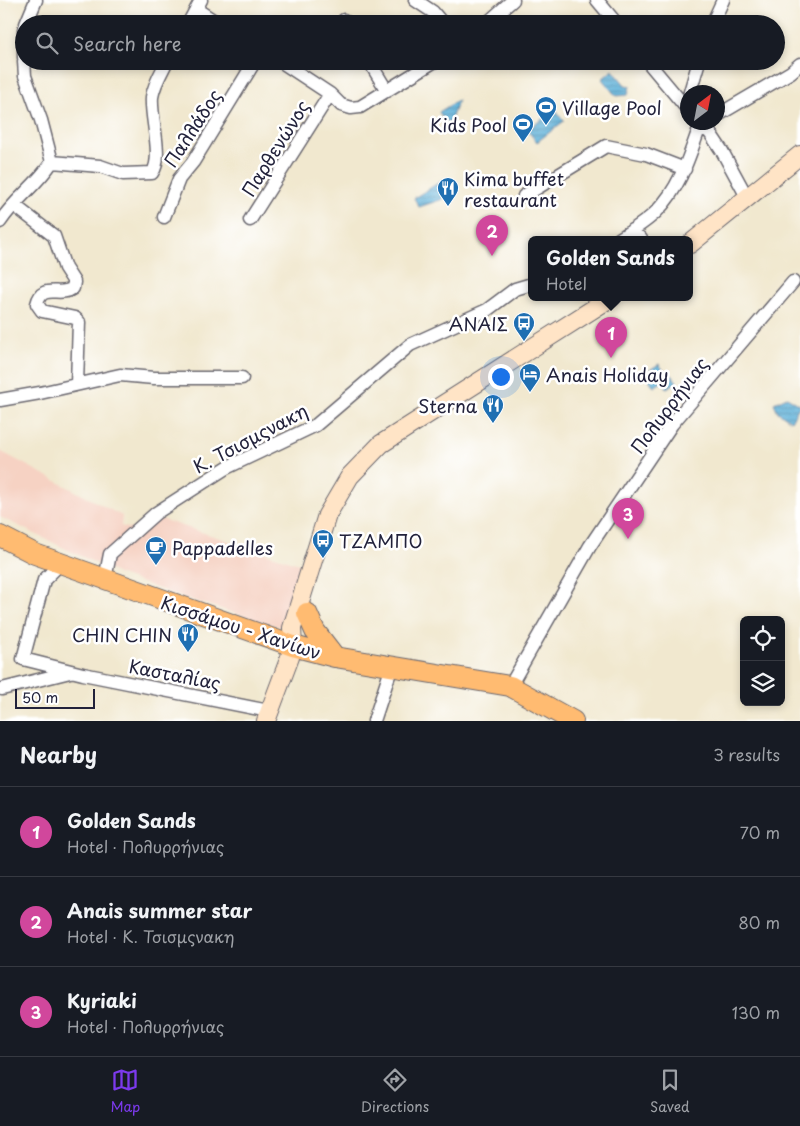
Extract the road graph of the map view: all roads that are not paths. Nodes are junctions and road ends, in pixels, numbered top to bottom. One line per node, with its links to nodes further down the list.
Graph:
1 (36, 0): 7 (street)
2 (415, 0): 9 (street)
3 (513, 0): 10 (street)
4 (597, 0): 11 (street)
5 (722, 0): 12 (street)
6 (198, 5): 8 (street)
7 (30, 15)
8 (210, 15)
9 (436, 15)
10 (496, 15)
11 (610, 15)
12 (716, 15)
13 (800, 64): 26 (street)
14 (25, 70): 30 (street)
15 (162, 70): 30 (street)
16 (249, 70): 35 (street, Παλλάδος)
17 (294, 70): 24 (street)
18 (374, 70): 23 (street)
19 (421, 70): 23 (street)
20 (655, 70): 25 (street)
21 (696, 70): 22 (street)
22 (692, 85)
23 (387, 91): 24 (street)
24 (330, 94): 36 (street, Παρθενώνος)
25 (680, 100)
26 (725, 112)
27 (699, 130): 31 (street)
28 (707, 130): 33 (street)
29 (800, 155): 33 (street)
30 (52, 162): 34 (street)
31 (685, 168): 32 (street); 38 (street)
32 (524, 196)
33 (747, 198): 39 (street)
34 (14, 205): 37 (street); 44 (street)
35 (164, 216)
36 (250, 220)
37 (0, 222)
38 (636, 235)
39 (693, 242)
40 (793, 282): 57 (street, Πολυρρήνιας)
41 (528, 285): 49 (street, Κ. Τσισμςνακη)
42 (606, 301): 51 (street)
43 (242, 378): 44 (street)
44 (76, 384): 45 (street)
45 (0, 400)
46 (0, 536): 47 (main road, Κισσάμου - Χανίων)
47 (35, 554): 48 (main road, Κισσάμου - Χανίων); 50 (street)
48 (61, 563): 49 (main road, Κισσάμου - Χανίων); 50 (street)
49 (105, 579): 53 (main road, Κισσάμου - Χανίων)
50 (44, 580): 56 (street, Κασταλίας)
51 (308, 580): 52 (street); 53 (street)
52 (307, 613): 53 (street); 54 (main road)
53 (293, 646): 54 (main road, Κισσάμου - Χανίων); 59 (street)
54 (335, 656): 55 (main road, Κισσάμου - Χανίων)
55 (392, 666): 57 (main road, Κισσάμου - Χανίων); 61 (street)
56 (73, 671): 58 (street, Κασταλίας); 59 (street, Κασταλίας)
57 (510, 686): 60 (main road, Κισσάμου - Χανίων)
58 (2, 689)
59 (267, 716)
60 (567, 720)
61 (374, 721)

